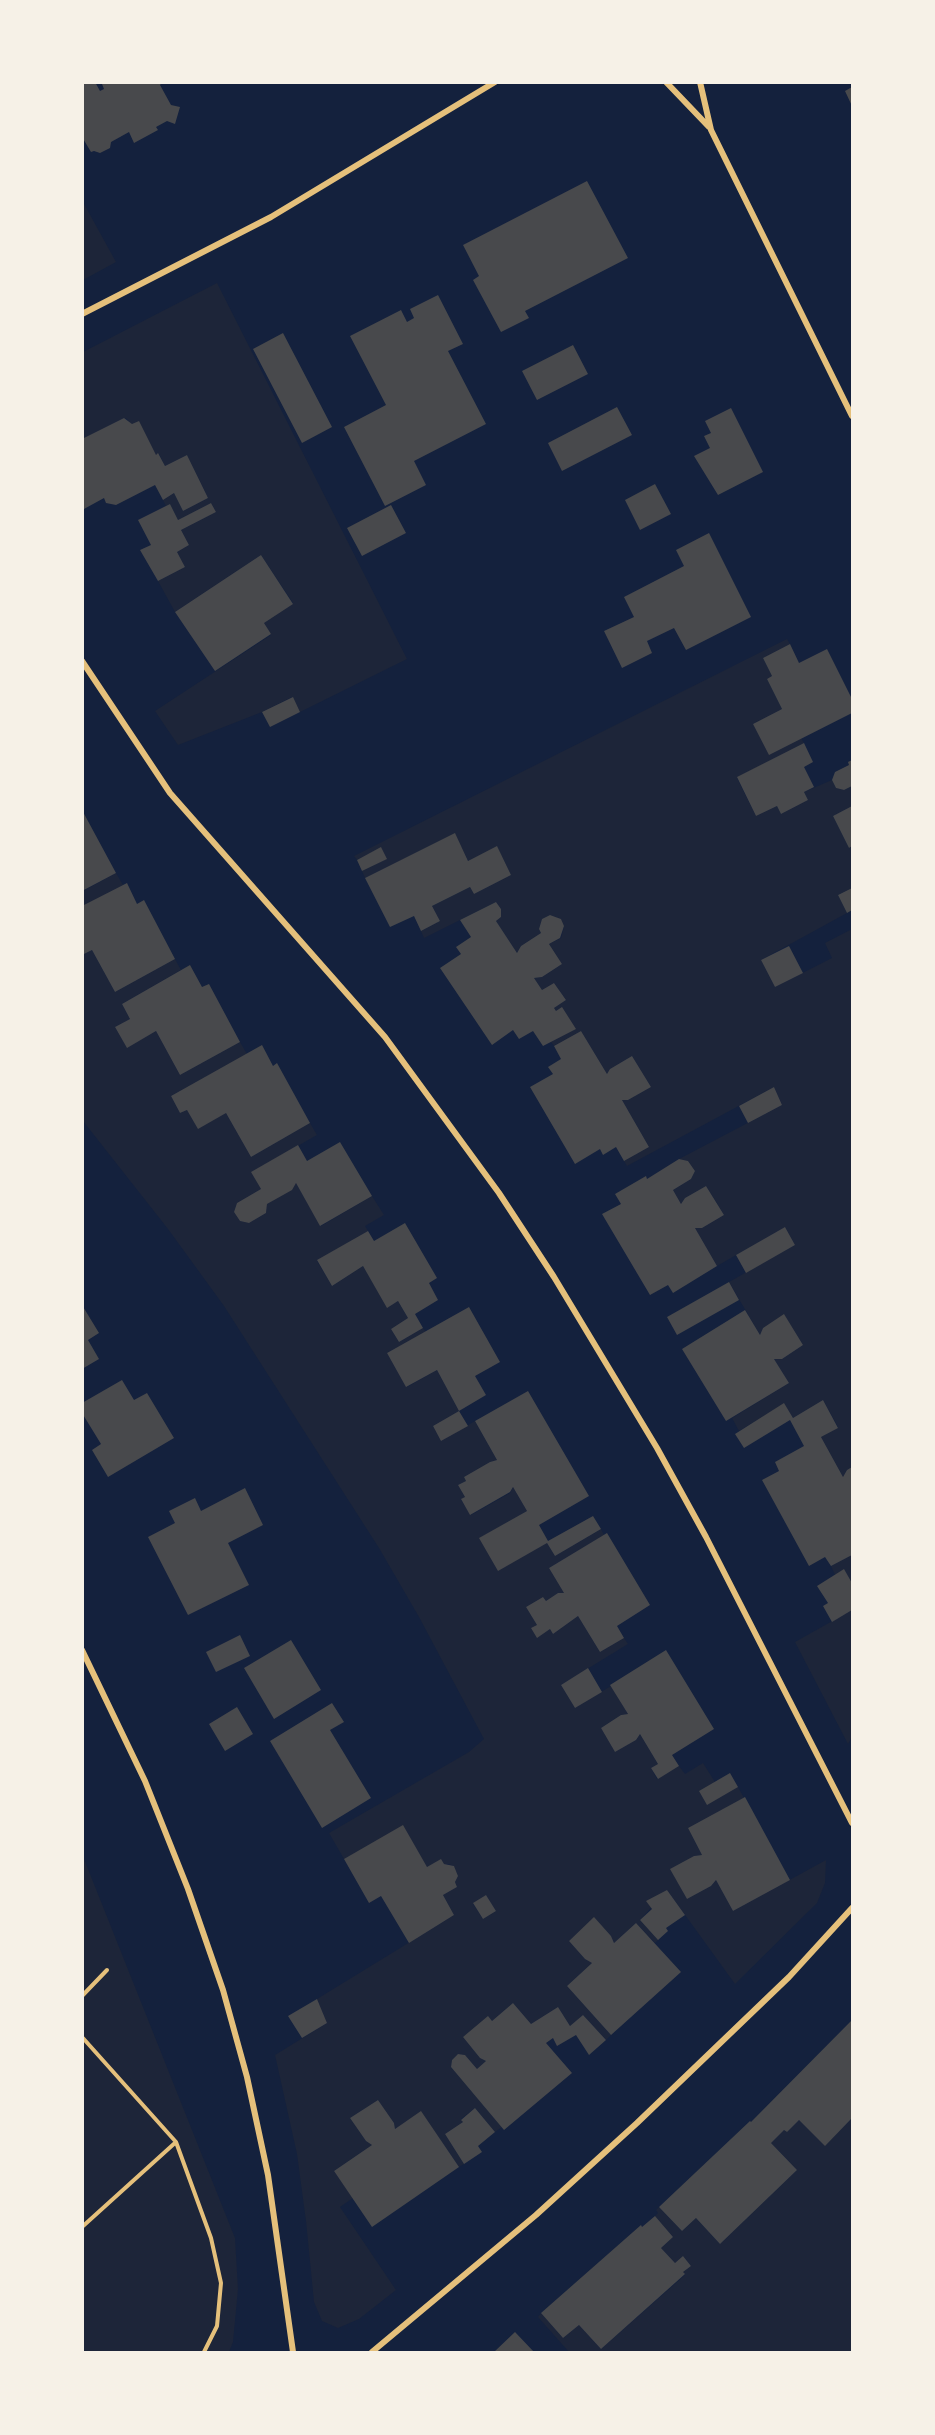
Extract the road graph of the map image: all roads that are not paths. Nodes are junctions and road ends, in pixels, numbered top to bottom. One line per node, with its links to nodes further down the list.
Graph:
1 (495, 82): 5 (street)
2 (666, 82): 4 (street)
3 (700, 82): 4 (street)
4 (711, 130): 6 (street)
5 (82, 314)
6 (852, 416)
7 (82, 662): 9 (street)
8 (82, 1650): 11 (street)
9 (852, 1823)
10 (852, 1908): 12 (street)
11 (293, 2352)
12 (372, 2352)

